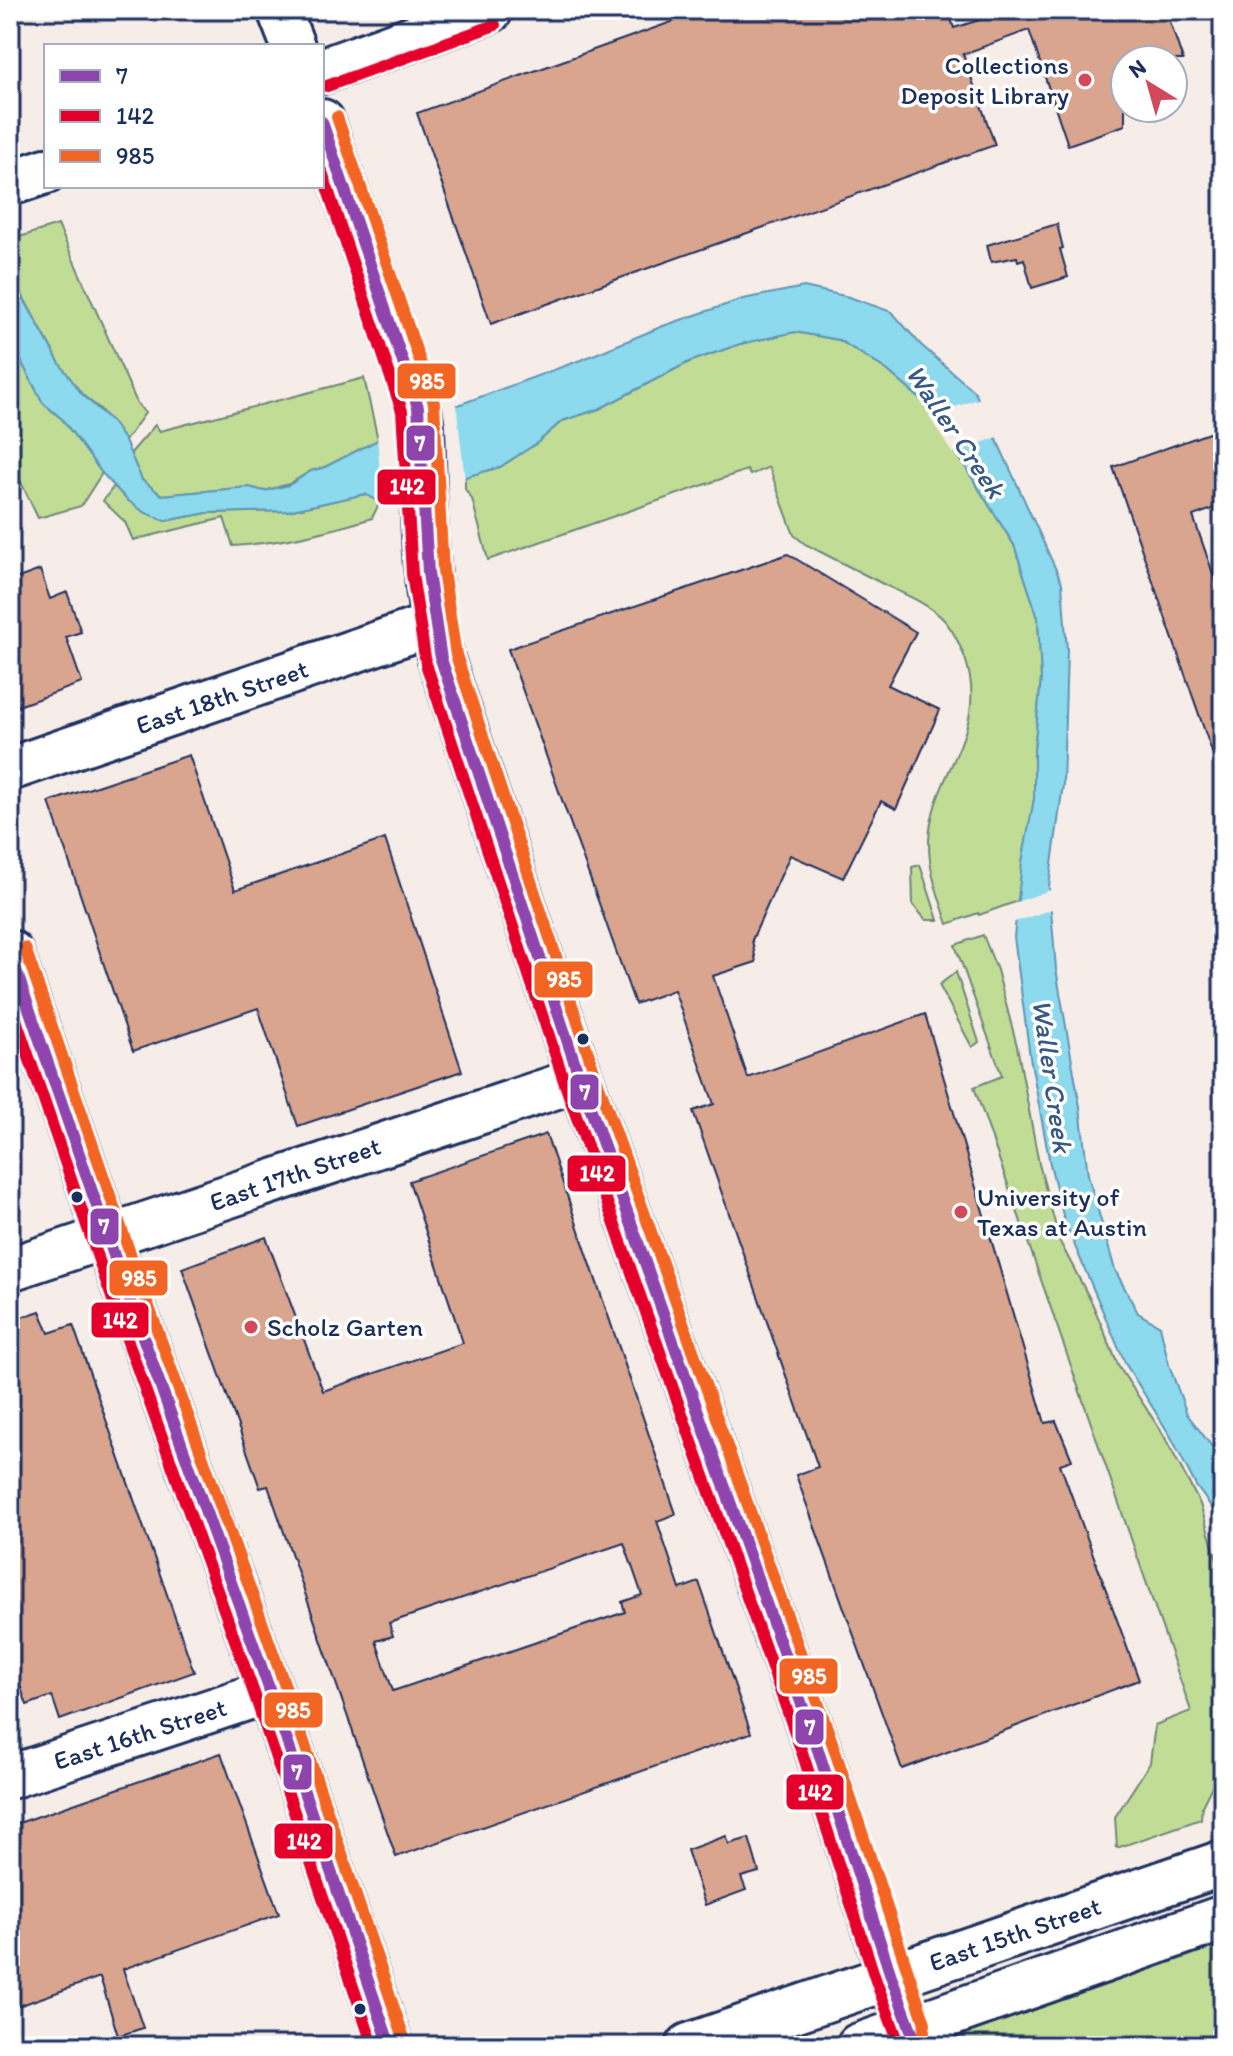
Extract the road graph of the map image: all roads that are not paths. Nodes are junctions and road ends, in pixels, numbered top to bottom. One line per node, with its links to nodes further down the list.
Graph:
1 (279, 10): 3 (street)
2 (490, 10): 4 (main road)
3 (292, 44)
4 (324, 70)
5 (324, 128): 8 (main road)
6 (44, 172): 7 (main road)
7 (10, 183)
8 (433, 624): 9 (street, East 18th Street); 11 (main road)
9 (10, 769)
10 (10, 953): 12 (main road)
11 (580, 1079): 12 (street, East 17th Street); 18 (main road)
12 (107, 1236): 13 (street, East 17th Street); 14 (main road)
13 (10, 1269)
14 (270, 1691): 15 (street, East 16th Street); 20 (main road)
15 (10, 1777)
16 (1223, 1863): 18 (main road, East 15th Street)
17 (1223, 1918): 19 (main road, East 15th Street)
18 (891, 1976): 19 (main road); 21 (main road, East 15th Street)
19 (913, 2037): 22 (main road, East 15th Street)
20 (390, 2046)
21 (689, 2046)
22 (859, 2046)

